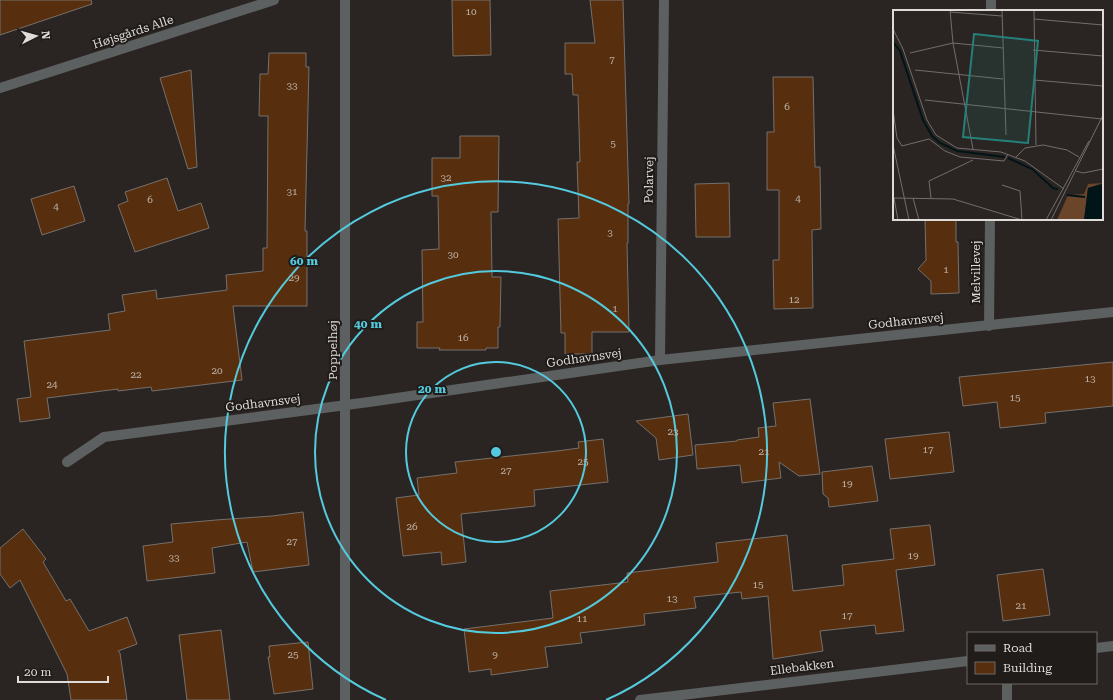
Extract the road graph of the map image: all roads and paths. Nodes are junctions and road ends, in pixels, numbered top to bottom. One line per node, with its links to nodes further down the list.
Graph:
1 (274, 0): 4 (street, Højsgårds Alle)
2 (345, 0): 9 (street, Poppelhøj)
3 (664, 0): 8 (street, Polarvej)
4 (0, 88)
5 (990, 220): 7 (street, Melvillevej)
6 (1113, 312): 7 (street, Godhavnsvej)
7 (989, 326): 8 (street, Godhavnsvej)
8 (660, 360): 9 (street, Godhavnsvej)
9 (346, 405): 10 (street, Godhavnsvej); 16 (street, Poppelhøj)
10 (67, 462)
11 (1113, 646): 12 (street)
12 (1097, 648)
13 (967, 661): 15 (street, Ellebakken)
14 (1007, 684): 18 (street)
15 (682, 697): 17 (street, Ellebakken)
16 (345, 700)
17 (640, 700)
18 (1007, 700)

